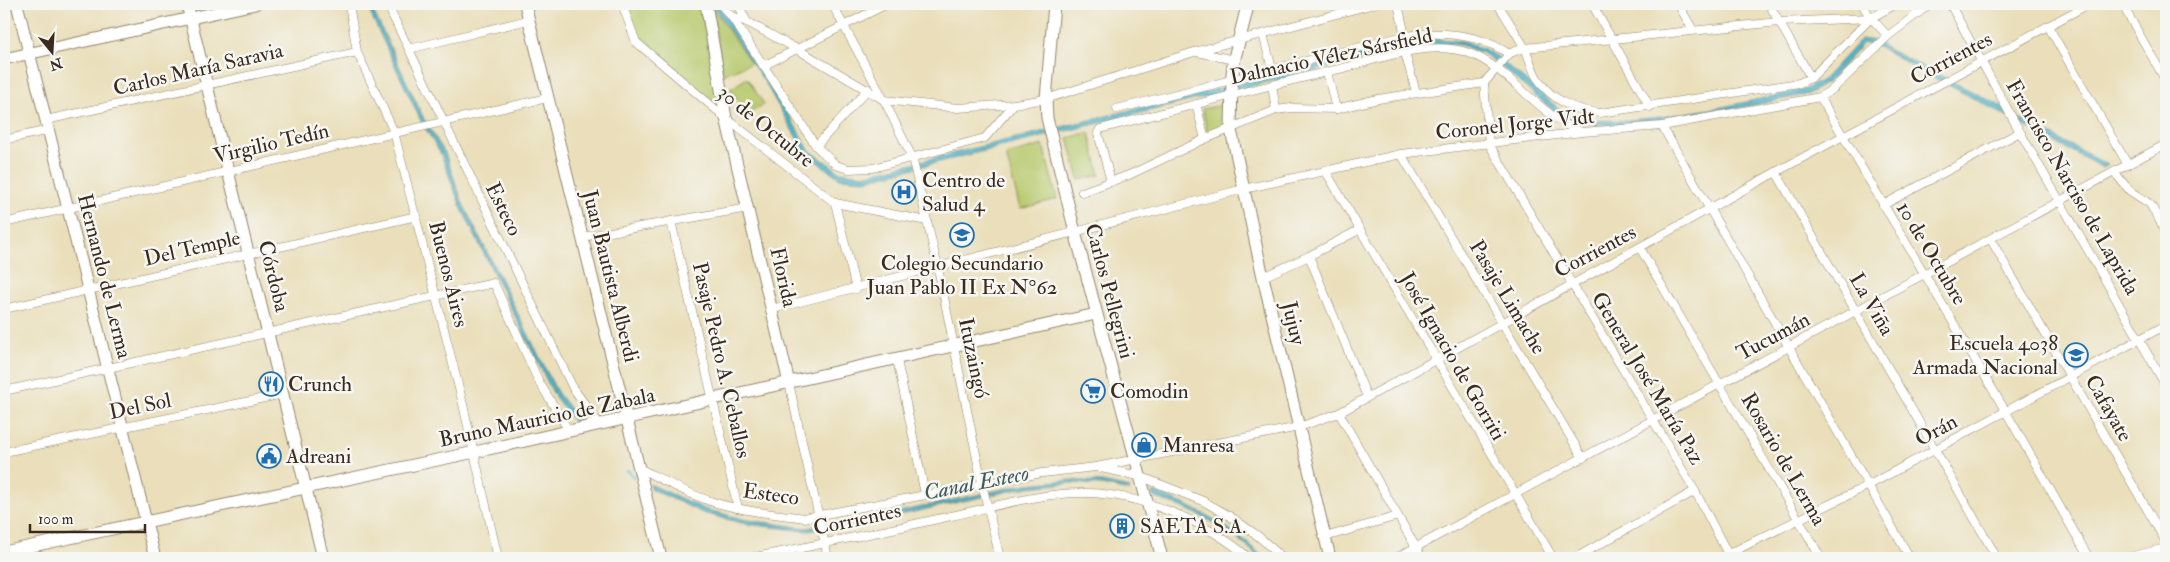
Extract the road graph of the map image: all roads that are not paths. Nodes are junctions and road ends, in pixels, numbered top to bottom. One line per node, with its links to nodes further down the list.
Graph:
1 (17, 4): 47 (street, Hernando de Lerma)
2 (187, 4): 28 (street, Córdoba)
3 (255, 4): 28 (street)
4 (349, 4): 44 (street, Buenos Aires)
5 (387, 4): 41 (street, Esteco)
6 (524, 4): 30 (street, Juan Bautista Alberdi)
7 (622, 4): 75 (street, 30 de Octubre)
8 (706, 4): 75 (street, Florida)
9 (720, 4): 27 (street)
10 (738, 4): 31 (street)
11 (832, 4): 33 (street, Ituzaingó)
12 (886, 4): 33 (street)
13 (1054, 4): 67 (street, Carlos Pellegrini)
14 (1248, 4): 39 (main road)
15 (1374, 4): 36 (street)
16 (1398, 4): 37 (street)
17 (1498, 4): 42 (street)
18 (1592, 4): 40 (street)
19 (1678, 4): 35 (street)
20 (1769, 4): 32 (street)
21 (1862, 4): 29 (street)
22 (1896, 4): 29 (street)
23 (1930, 4): 38 (street, Coronel Jorge Vidt)
24 (1950, 4): 51 (street, Francisco Narciso de Laprida)
25 (2089, 4): 34 (street, Corrientes)
26 (2122, 4): 58 (street)
27 (731, 16): 31 (street); 52 (street)
28 (191, 18): 47 (street); 60 (street, Córdoba)
29 (1871, 18): 32 (street); 38 (street); 56 (street)
30 (528, 20): 41 (street); 66 (street, Juan Bautista Alberdi)
31 (747, 22): 43 (street)
32 (1779, 22): 35 (street); 56 (street)
33 (844, 26): 43 (street); 68 (street, Ituzaingó)
34 (2048, 26): 51 (street, Corrientes); 91 (street)
35 (1693, 30): 40 (street)
36 (1263, 34): 39 (street); 54 (street)
37 (1405, 36): 48 (street, Dalmacio Vélez Sársfield); 54 (street, Dalmacio Vélez Sársfield)
38 (1888, 36): 65 (street, Coronel Jorge Vidt)
39 (1239, 39): 45 (street); 50 (main road)
40 (1612, 39): 42 (street); 71 (street)
41 (410, 48): 76 (street, Esteco)
42 (1525, 48): 48 (street); 71 (street)
43 (797, 49): 52 (street); 62 (street)
44 (357, 52): 60 (street, Carlos María Saravia); 81 (street, Buenos Aires)
45 (1194, 52): 50 (street); 67 (street)
46 (1405, 53): 53 (street, Dalmacio Vélez Sársfield); 55 (street, Dalmacio Vélez Sársfield); 63 (street)
47 (29, 54): 49 (street); 77 (street, Hernando de Lerma)
48 (1507, 56): 53 (street)
49 (4, 59)
50 (1234, 60): 57 (main road)
51 (1982, 61): 79 (street, Francisco Narciso de Laprida); 83 (street, Corrientes)
52 (763, 66): 88 (street)
53 (1496, 69): 59 (street); 82 (street, Dalmacio Vélez Sársfield)
54 (1272, 70): 57 (street, Dalmacio Vélez Sársfield)
55 (1327, 72): 61 (street, Dalmacio Vélez Sársfield); 73 (street)
56 (1811, 78): 71 (street)
57 (1232, 79): 64 (street, Jujuy); 72 (street, Dalmacio Vélez Sársfield)
58 (2166, 81)
59 (1484, 82): 63 (street); 86 (street, General José María Paz)
60 (207, 85): 77 (street, Carlos María Saravia); 92 (street, Córdoba)
61 (1272, 85): 64 (street, Dalmacio Vélez Sársfield); 74 (street)
62 (868, 89): 68 (street); 88 (street)
63 (1416, 92): 73 (street)
64 (1230, 96): 70 (street, Dalmacio Vélez Sársfield); 80 (street, Jujuy)
65 (1820, 97): 78 (street, Coronel Jorge Vidt); 83 (street, 10 de Octubre)
66 (547, 98): 76 (street, Virgilio Tedín); 112 (street, Juan Bautista Alberdi)
67 (1046, 99): 69 (street); 110 (street, Carlos Pellegrini)
68 (884, 100): 69 (street); 90 (street, Ituzaingó)
69 (1014, 104): 90 (street)
70 (1196, 104): 84 (street); 96 (street, Dalmacio Vélez Sársfield)
71 (1650, 107)
72 (1117, 109)
73 (1336, 109): 74 (street)
74 (1276, 110): 80 (street)
75 (726, 118): 100 (street, 30 de Octubre); 103 (street, Florida)
76 (439, 123): 81 (street, Virgilio Tedín); 149 (street, Esteco)
77 (48, 125): 85 (street, Carlos María Saravia); 102 (street, Hernando de Lerma)
78 (1662, 126): 82 (street, Coronel Jorge Vidt); 104 (street)
79 (2018, 129): 99 (street, Francisco Narciso de Laprida); 101 (street)
80 (1231, 130): 84 (street); 97 (street, Jujuy)
81 (394, 132): 92 (street, Virgilio Tedín); 105 (street, Buenos Aires)
82 (1582, 132): 86 (street, Coronel Jorge Vidt)
83 (1845, 136): 94 (street, Corrientes); 101 (street, 10 de Octubre)
84 (1205, 139): 96 (street)
85 (4, 140)
86 (1489, 144): 89 (street, Coronel Jorge Vidt); 120 (street, General José María Paz)
87 (2166, 144): 91 (street, Tucumán)
88 (816, 146): 90 (street)
89 (1402, 154): 93 (street, Coronel Jorge Vidt); 128 (street, Pasaje Limache)
90 (912, 157): 107 (street, Ituzaingó)
91 (2128, 165): 95 (street, Tucumán)
92 (229, 170): 102 (street, Virgilio Tedín); 115 (street, Córdoba)
93 (1325, 170): 97 (street, Coronel Jorge Vidt); 109 (street, José Ignacio de Gorriti)
94 (1776, 172): 104 (street, Corrientes); 126 (street, La Viña)
95 (2114, 172): 99 (street, Tucumán); 111 (street)
96 (1111, 182): 98 (street)
97 (1244, 189): 110 (street, Coronel Jorge Vidt); 119 (street, Jujuy)
98 (1082, 192)
99 (2060, 202): 113 (street, Tucumán); 131 (street, Francisco Narciso de Laprida)
100 (835, 203): 107 (street, 30 de Octubre); 122 (street)
101 (1883, 205): 118 (street, 10 de Octubre)
102 (69, 207): 108 (street, Virgilio Tedín); 121 (street, Hernando de Lerma)
103 (748, 208): 106 (street); 125 (street, Florida)
104 (1709, 210): 114 (street, Corrientes); 133 (street)
105 (417, 216): 115 (street, Del Temple); 123 (street, Buenos Aires)
106 (671, 220): 112 (street); 144 (street, Pasaje Pedro A. Ceballos)
107 (927, 221): 117 (street, Ituzaingó)
108 (4, 223)
109 (1359, 230): 116 (street); 135 (street, José Ignacio de Gorriti)
110 (1075, 232): 117 (street, Coronel Jorge Vidt); 127 (street, Carlos Pellegrini)
111 (2166, 232)
112 (582, 237): 147 (street, Juan Bautista Alberdi)
113 (1991, 240): 118 (street, Tucumán); 137 (street, Cafayate)
114 (1640, 248): 120 (street, Corrientes); 139 (street, Rosario de Lerma)
115 (249, 253): 121 (street, Del Temple); 130 (street, Córdoba)
116 (1310, 256): 119 (street); 143 (street)
117 (938, 268): 122 (street, Coronel Jorge Vidt); 132 (street, Ituzaingó)
118 (1926, 275): 126 (street, Tucumán); 146 (street, 10 de Octubre)
119 (1263, 277): 150 (street, Jujuy)
120 (1570, 284): 128 (street, Corrientes); 148 (street, General José María Paz)
121 (89, 289): 124 (street, Del Temple); 136 (street, Hernando de Lerma)
122 (856, 290): 125 (street, Coronel Jorge Vidt)
123 (437, 296): 130 (street); 152 (street); 155 (street, Buenos Aires)
124 (4, 309)
125 (772, 310): 138 (street, Florida)
126 (1856, 312): 133 (street, Tucumán); 153 (street, La Viña)
127 (1096, 314): 132 (street, Bruno Mauricio de Zabala); 157 (street, Carlos Pellegrini)
128 (1503, 321): 135 (street, Corrientes); 156 (street, Pasaje Limache)
129 (2166, 325): 131 (street, Orán)
130 (269, 334): 136 (street); 142 (street, Córdoba)
131 (2139, 340): 137 (street, Orán); 140 (street, Francisco Narciso de Laprida)
132 (954, 346): 134 (street, Bruno Mauricio de Zabala); 162 (street, Ituzaingó)
133 (1790, 347): 139 (street, Tucumán); 161 (street)
134 (896, 360): 138 (street, Bruno Mauricio de Zabala); 165 (street)
135 (1435, 360): 143 (street, Corrientes); 166 (street, José Ignacio de Gorriti)
136 (109, 368): 141 (street); 151 (street, Hernando de Lerma)
137 (2070, 376): 146 (street, Orán); 176 (street, Cafayate)
138 (789, 383): 144 (street, Bruno Mauricio de Zabala); 171 (street, Florida)
139 (1720, 384): 148 (street, Tucumán); 172 (street, Rosario de Lerma)
140 (2166, 386)
141 (4, 391)
142 (284, 394): 151 (street, Del Sol); 163 (street, Córdoba)
143 (1366, 397): 145 (street, Corrientes)
144 (713, 399): 147 (street, Bruno Mauricio de Zabala); 169 (street, Pasaje Pedro A. Ceballos)
145 (1339, 412): 150 (street, Corrientes); 170 (street)
146 (2006, 412): 153 (street, Orán); 200 (street, 10 de Octubre)
147 (627, 419): 149 (street, Bruno Mauricio de Zabala); 159 (street, Juan Bautista Alberdi)
148 (1653, 421): 156 (street, Tucumán); 164 (street, General José María Paz)
149 (600, 425): 152 (street, Bruno Mauricio de Zabala)
150 (1299, 426): 157 (street, Corrientes); 174 (street, Jujuy)
151 (124, 427): 154 (street, Del Sol); 173 (street, Hernando de Lerma)
152 (569, 431): 155 (street, Bruno Mauricio de Zabala)
153 (1936, 450): 161 (street, Orán); 199 (street, La Viña)
154 (4, 452)
155 (475, 452): 163 (street, Bruno Mauricio de Zabala); 183 (street, Buenos Aires)
156 (1583, 458): 166 (street, Tucumán)
157 (1135, 460): 158 (street, Corrientes); 160 (street, Carlos Pellegrini)
158 (1096, 467): 160 (street, Corrientes); 162 (street, Corrientes)
159 (639, 468): 169 (street, Esteco); 184 (street, Juan Bautista Alberdi)
160 (1140, 476): 167 (street, Carlos Pellegrini); 190 (street)
161 (1869, 485): 172 (street, Orán); 198 (street)
162 (982, 486): 165 (street, Corrientes); 168 (street, Ituzaingó)
163 (306, 488): 173 (street, Bruno Mauricio de Zabala); 182 (street, Córdoba)
164 (1695, 491): 180 (street, General José María Paz); 195 (street)
165 (925, 494): 171 (street, Corrientes)
166 (1514, 495): 177 (street, Tucumán); 194 (street, José Ignacio de Gorriti)
167 (1148, 504): 168 (street, Corrientes); 188 (street, Carlos Pellegrini); 189 (street)
168 (987, 505): 175 (street, Corrientes); 187 (street, Ituzaingó)
169 (738, 508): 171 (street, Esteco)
170 (1398, 516): 174 (street); 177 (street)
171 (818, 518): 175 (street, Florida)
172 (1800, 520): 180 (street, Orán); 197 (street, Rosario de Lerma)
173 (146, 521): 179 (street, Bruno Mauricio de Zabala); 181 (street, Hernando de Lerma)
174 (1325, 537): 191 (street, Jujuy)
175 (823, 540): 185 (street, Corrientes); 186 (street, Florida)
176 (2166, 542)
177 (1415, 548): 192 (street, Tucumán); 193 (street)
178 (2166, 548): 201 (street)
179 (4, 552)
180 (1729, 556): 196 (street, Orán)
181 (156, 558)
182 (323, 558)
183 (498, 558)
184 (661, 558)
185 (750, 558)
186 (828, 558)
187 (1000, 558)
188 (1162, 558)
189 (1249, 558)
190 (1283, 558)
191 (1330, 558)
192 (1396, 558)
193 (1422, 558)
194 (1553, 558)
195 (1575, 558)
196 (1720, 558)
197 (1821, 558)
198 (1910, 558)
199 (1997, 558)
200 (2089, 558)
201 (2125, 558)

